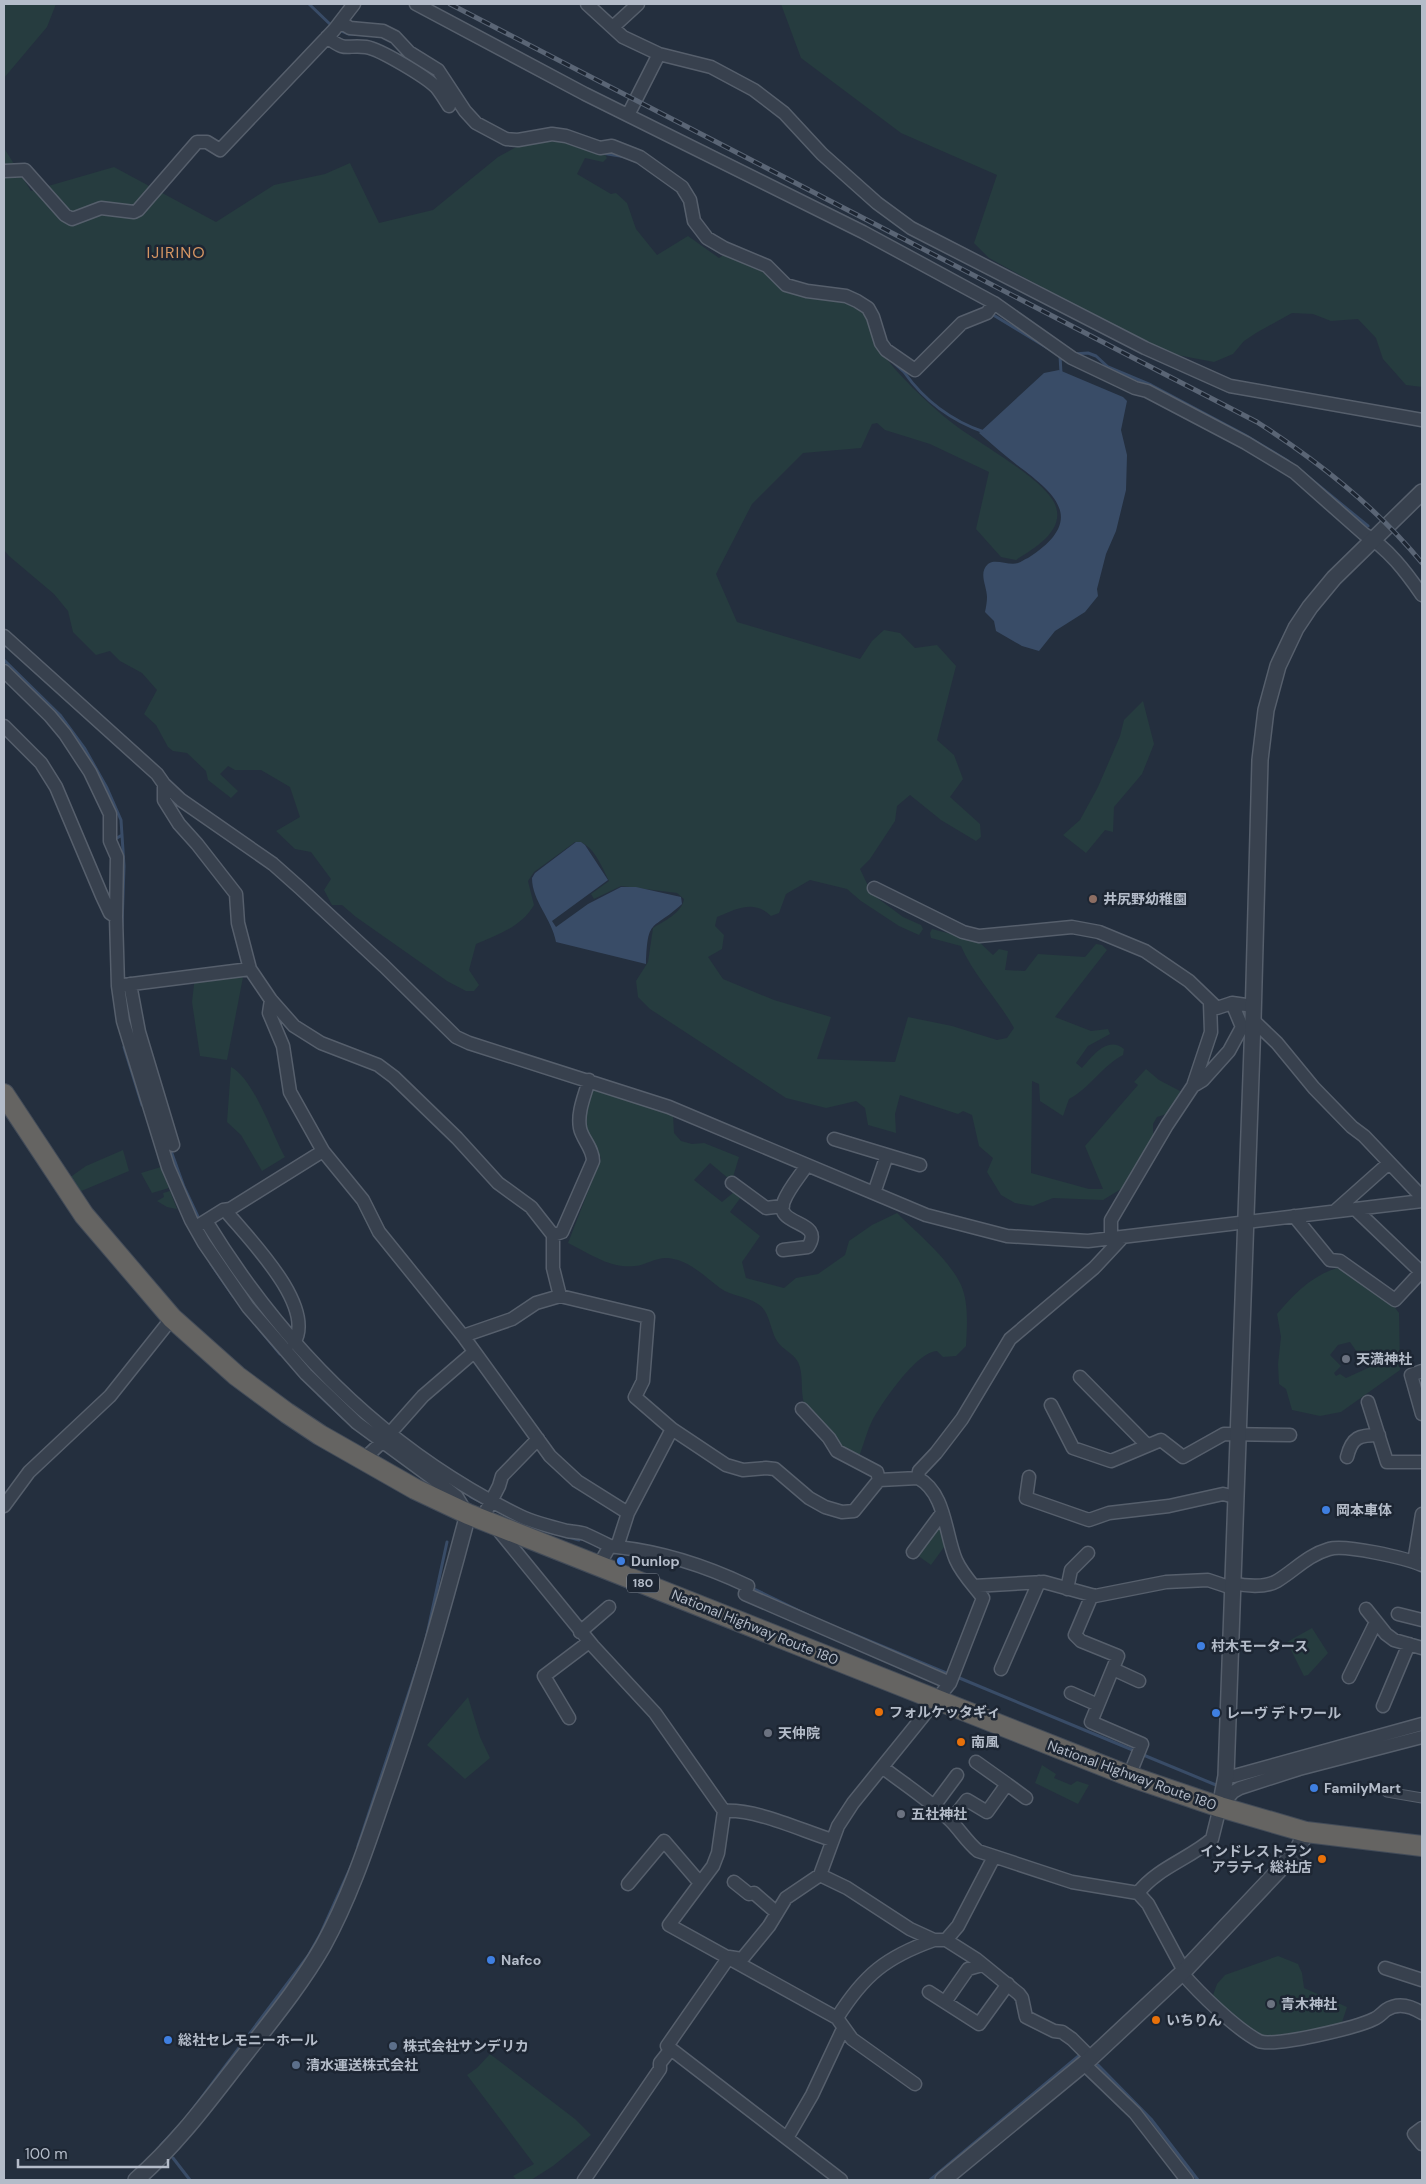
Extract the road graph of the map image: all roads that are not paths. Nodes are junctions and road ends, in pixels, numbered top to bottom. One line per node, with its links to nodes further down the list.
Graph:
1 (354, 4): 6 (street)
2 (416, 4): 9 (street)
3 (587, 4): 5 (street)
4 (638, 4): 5 (street)
5 (613, 27): 7 (street)
6 (334, 29): 8 (street); 10 (street); 11 (street)
7 (659, 54): 9 (street); 12 (street)
8 (449, 106)
9 (628, 115): 11 (street)
10 (4, 171)
11 (991, 308): 14 (street)
12 (1422, 420)
13 (1422, 492): 14 (street)
14 (1374, 540): 15 (street); 27 (street)
15 (1422, 595)
16 (4, 638): 19 (street)
17 (4, 671): 21 (street)
18 (4, 726): 21 (street)
19 (164, 784): 22 (street); 28 (street)
20 (874, 888): 25 (street)
21 (114, 915): 23 (street)
22 (250, 969): 23 (street); 24 (street)
23 (124, 985): 32 (street); 47 (street)
24 (271, 1000): 33 (street); 48 (street)
25 (1210, 1002): 26 (street); 29 (street)
26 (1232, 1003): 27 (street); 29 (street)
27 (1253, 1013): 35 (street); 46 (street)
28 (588, 1080): 36 (street); 48 (street)
29 (1194, 1086): 49 (street)
30 (4, 1094): 53 (highway, National Highway Route 180 / 180)
31 (834, 1139): 34 (street)
32 (173, 1144)
33 (323, 1151): 43 (street); 54 (street)
34 (886, 1155): 37 (street); 39 (street)
35 (1389, 1163): 40 (street); 44 (street)
36 (807, 1165): 39 (street); 41 (street)
37 (920, 1165)
38 (732, 1184): 41 (street)
39 (874, 1193): 49 (street)
40 (1422, 1200): 42 (street)
41 (783, 1206): 50 (street)
42 (1355, 1209): 44 (street); 51 (street)
43 (225, 1210): 47 (street); 55 (street)
44 (1335, 1211): 45 (street)
45 (1294, 1216): 46 (street); 51 (street)
46 (1245, 1222): 49 (street); 64 (street)
47 (201, 1224): 55 (street); 68 (street)
48 (553, 1235): 52 (street)
49 (1117, 1237): 73 (street)
50 (783, 1250)
51 (1422, 1273)
52 (560, 1296): 54 (street); 63 (street)
53 (172, 1318): 68 (highway, National Highway Route 180 / 180); 76 (street)
54 (463, 1336): 56 (street)
55 (294, 1343): 68 (street)
56 (474, 1352): 67 (street); 68 (street)
57 (1422, 1371): 62 (street)
58 (1080, 1377): 69 (street)
59 (1368, 1402): 66 (street)
60 (1052, 1404): 69 (street)
61 (802, 1409): 74 (street)
62 (1422, 1414)
63 (672, 1428): 74 (street); 78 (street)
64 (1237, 1434): 65 (street); 69 (street); 75 (street)
65 (1290, 1435)
66 (1379, 1435): 70 (street); 71 (street)
67 (538, 1439): 77 (street); 78 (street)
68 (381, 1443): 77 (street); 77 (highway, National Highway Route 180 / 180)
69 (1147, 1445)
70 (1347, 1457)
71 (1422, 1462)
72 (1029, 1477): 75 (street)
73 (918, 1478): 74 (street); 79 (street)
74 (879, 1480)
75 (1235, 1497): 88 (street)
76 (4, 1506)
77 (485, 1512): 81 (street); 85 (highway, National Highway Route 180 / 180); 96 (street); 153 (street)
78 (628, 1513): 81 (street)
79 (942, 1513): 82 (street); 87 (street)
80 (1422, 1514): 84 (street)
81 (613, 1546): 85 (street); 103 (street)
82 (913, 1552)
83 (1088, 1552): 89 (street)
84 (1418, 1563): 88 (street)
85 (599, 1565): 106 (highway, National Highway Route 180 / 180)
86 (1039, 1582): 87 (street); 89 (street); 100 (street)
87 (974, 1586): 103 (street)
88 (1232, 1586): 90 (street); 118 (street)
89 (1067, 1589): 90 (street)
90 (1092, 1595): 101 (street)
91 (609, 1607): 96 (street)
92 (1366, 1609): 95 (street)
93 (1398, 1614): 94 (street)
94 (1422, 1620)
95 (1376, 1622): 98 (street); 102 (street)
96 (580, 1632): 97 (street)
97 (589, 1642): 109 (street); 123 (street)
98 (1409, 1644): 99 (street); 108 (street)
99 (1422, 1648)
100 (1001, 1669)
101 (1112, 1669): 104 (street); 107 (street)
102 (1349, 1677)
103 (952, 1678): 106 (street)
104 (1139, 1681)
105 (1071, 1693): 107 (street)
106 (937, 1701): 114 (highway, National Highway Route 180 / 180); 115 (street)
107 (1098, 1705): 114 (street)
108 (1383, 1706)
109 (569, 1718)
110 (1422, 1724): 112 (street)
111 (1422, 1737): 112 (street)
112 (1342, 1752): 118 (street); 118 (street)
113 (976, 1762): 117 (street)
114 (1135, 1762): 118 (highway, National Highway Route 180 / 180)
115 (882, 1767): 122 (street); 126 (street)
116 (957, 1775): 122 (street)
117 (1007, 1784): 120 (street); 124 (street)
118 (1224, 1788): 125 (highway, National Highway Route 180 / 180); 133 (street)
119 (1387, 1792): 121 (street)
120 (1026, 1798)
121 (1422, 1798)
122 (934, 1806): 124 (street)
123 (724, 1811): 126 (street); 131 (street)
124 (949, 1819): 128 (street)
125 (1306, 1832): 127 (highway, National Highway Route 180 / 180); 139 (street)
126 (832, 1840): 129 (street)
127 (1422, 1846)
128 (994, 1857): 133 (street); 135 (street)
129 (820, 1875): 134 (street); 135 (street)
130 (734, 1882): 134 (street)
131 (700, 1883): 132 (street); 136 (street)
132 (628, 1884)
133 (1138, 1893): 139 (street)
134 (777, 1913): 136 (street)
135 (940, 1940): 137 (street); 145 (street)
136 (729, 1957): 145 (street); 147 (street)
137 (982, 1965): 141 (street); 143 (street)
138 (1385, 1968): 140 (street)
139 (1183, 1972): 144 (street); 148 (street)
140 (1422, 1980)
141 (1008, 1984): 143 (street); 148 (street)
142 (928, 1992): 143 (street)
143 (945, 2002)
144 (1420, 2007)
145 (837, 2018): 146 (street)
146 (845, 2030): 149 (street); 151 (street)
147 (671, 2049): 151 (street); 154 (street)
148 (1087, 2061): 156 (street); 157 (street)
149 (915, 2084)
150 (1422, 2128): 152 (street)
151 (788, 2136): 155 (street)
152 (1422, 2144)
153 (136, 2180)
154 (584, 2180)
155 (841, 2180)
156 (943, 2180)
157 (1187, 2180)

